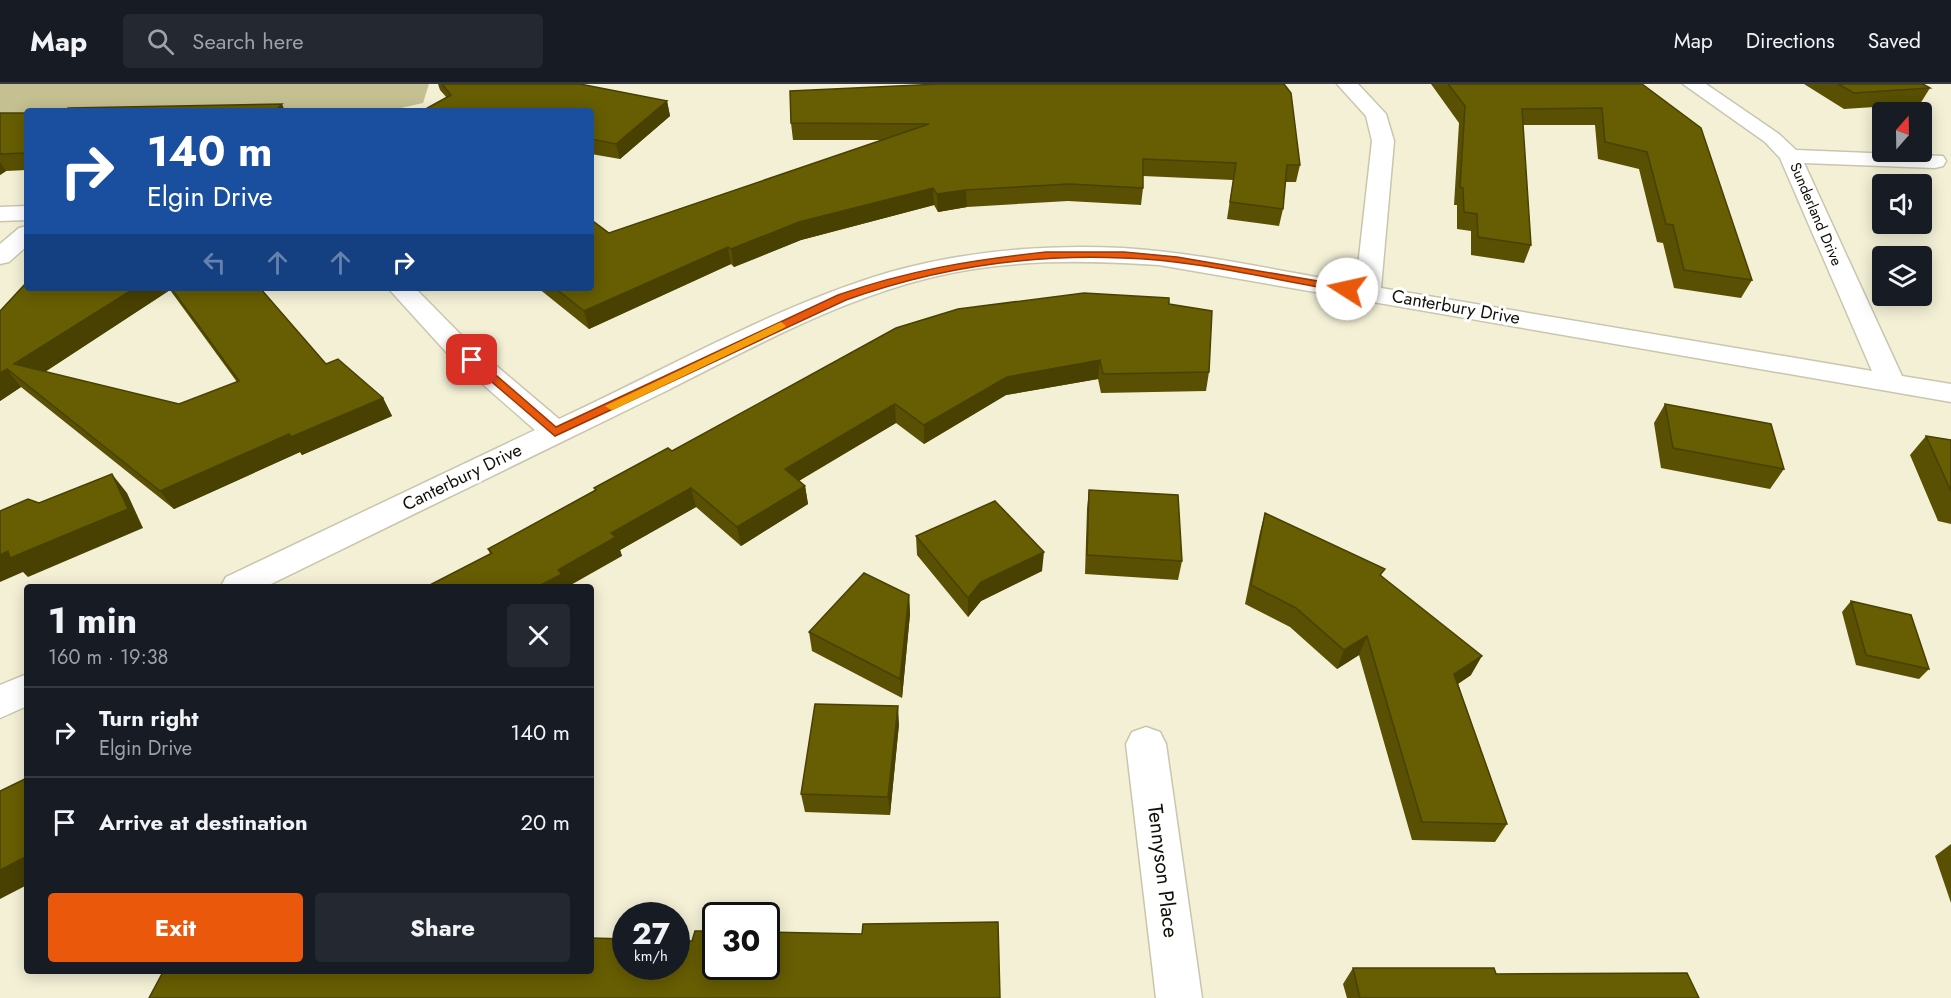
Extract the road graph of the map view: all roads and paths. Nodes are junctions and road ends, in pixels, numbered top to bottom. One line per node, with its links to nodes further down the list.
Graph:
1 (1347, 84): 10 (street)
2 (1693, 84): 3 (street, Sunderland Drive)
3 (1791, 156): 4 (street); 11 (street, Sunderland Drive)
4 (1935, 161)
5 (24, 213): 6 (street)
6 (0, 214)
7 (24, 235): 8 (street)
8 (0, 257)
9 (404, 291): 13 (street)
10 (1368, 292): 11 (street, Canterbury Drive); 13 (street, Canterbury Drive)
11 (1891, 383): 12 (street, Canterbury Drive)
12 (1951, 393)
13 (555, 432): 14 (street, Canterbury Drive)
14 (242, 584)
15 (24, 690): 16 (street)
16 (0, 702)
17 (1146, 744): 18 (street, Tennyson Place)
18 (1179, 998)

